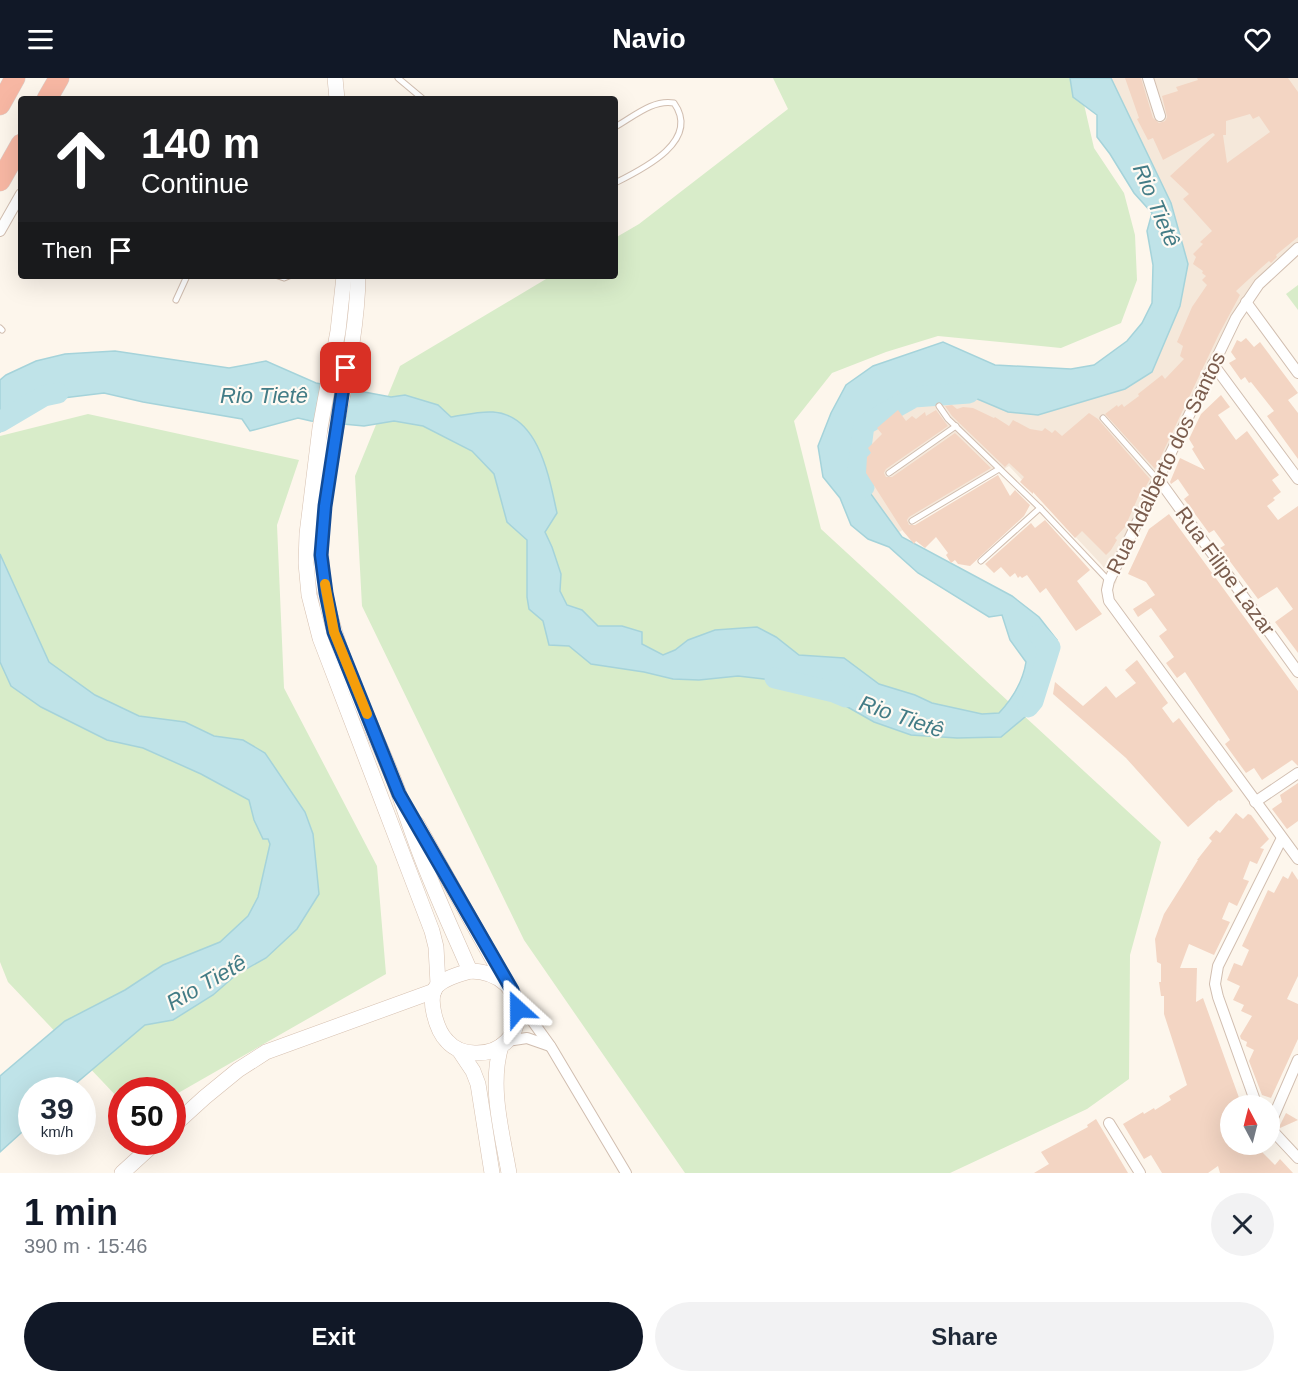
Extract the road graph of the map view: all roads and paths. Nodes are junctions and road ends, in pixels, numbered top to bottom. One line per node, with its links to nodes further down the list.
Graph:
1 (15, 78): 9 (highway)
2 (59, 78): 6 (highway)
3 (335, 78): 7 (main road)
4 (398, 78): 8 (lane)
5 (1148, 78): 10 (street)
6 (49, 96)
7 (337, 96)
8 (419, 96)
9 (0, 105)
10 (1160, 116)
11 (618, 125): 14 (lane)
12 (18, 149): 13 (highway)
13 (0, 181)
14 (618, 182)
15 (18, 199): 16 (street)
16 (0, 231)
17 (1298, 248): 22 (street, Rua Adalberto dos Santos)
18 (186, 279): 21 (lane)
19 (344, 279): 28 (main road)
20 (358, 279): 28 (main road)
21 (176, 300)
22 (1246, 302): 23 (street, Rua Adalberto dos Santos); 24 (street)
23 (1213, 364): 31 (street); 32 (street, Rua Adalberto dos Santos)
24 (1298, 373)
25 (939, 406): 27 (lane)
26 (1103, 418): 32 (lane, Rua Filipe Lazar)
27 (956, 426): 29 (lane); 30 (lane)
28 (328, 430): 39 (main road); 45 (main road)
29 (999, 469): 33 (lane); 34 (lane)
30 (889, 473)
31 (1298, 478)
32 (1159, 480): 36 (street, Rua Adalberto dos Santos); 37 (street, Rua Filipe Lazar)
33 (1040, 508): 35 (lane); 36 (lane)
34 (912, 521)
35 (981, 561)
36 (1109, 581): 40 (street, Rua Adalberto dos Santos)
37 (1298, 671)
38 (1298, 773): 40 (street)
39 (399, 794): 43 (main road); 44 (main road)
40 (1256, 802): 41 (street, Rua Adalberto dos Santos)
41 (1282, 838): 42 (street, Rua Adalberto dos Santos); 53 (street)
42 (1298, 859)
43 (470, 971): 44 (main road); 45 (main road)
44 (507, 983): 46 (main road)
45 (436, 988): 47 (main road); 48 (main road)
46 (516, 998): 49 (main road); 50 (street)
47 (403, 1004): 48 (main road); 55 (main road)
48 (434, 1009): 51 (main road)
49 (504, 1043): 50 (street); 51 (main road); 62 (main road)
50 (551, 1047): 63 (street)
51 (459, 1050): 61 (main road)
52 (1298, 1060): 54 (street)
53 (1253, 1095)
54 (1280, 1102)
55 (186, 1114)
56 (1109, 1123): 64 (street)
57 (1280, 1139): 59 (street)
58 (142, 1155): 60 (main road)
59 (1298, 1158)
60 (122, 1173)
61 (492, 1173)
62 (508, 1173)
63 (626, 1173)
64 (1140, 1173)

